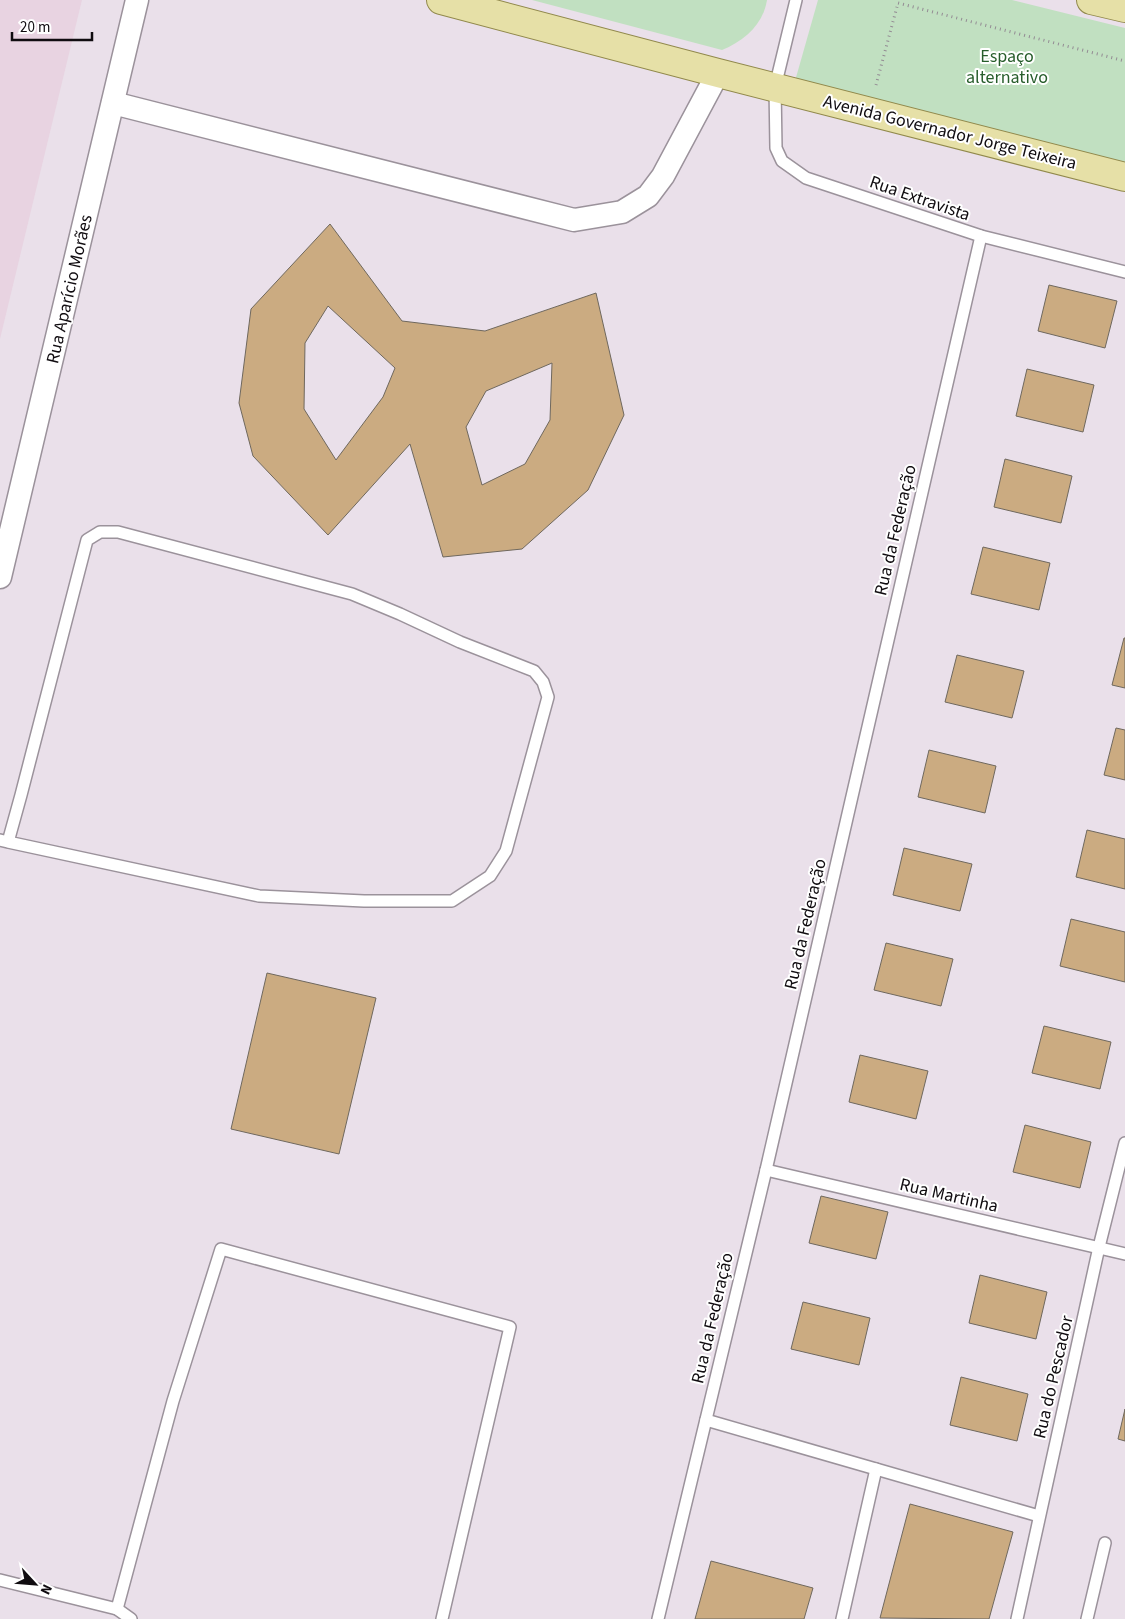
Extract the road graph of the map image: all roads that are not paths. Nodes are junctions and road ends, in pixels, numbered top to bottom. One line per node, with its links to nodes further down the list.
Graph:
1 (137, 0): 6 (street, Rua Aparício Morães)
2 (441, 0): 4 (main road, Avenida Governador Jorge Teixeira)
3 (796, 0): 5 (lane)
4 (718, 73): 5 (main road, Avenida Governador Jorge Teixeira); 6 (street)
5 (775, 87): 7 (main road, Avenida Governador Jorge Teixeira); 8 (lane, Rua Extravista)
6 (113, 102): 10 (street, Rua Aparício Morães)
7 (1125, 177)
8 (981, 236): 9 (lane, Rua Extravista); 13 (lane, Rua da Federação)
9 (1125, 272)
10 (0, 577)
11 (4, 841): 11 (lane)
12 (1125, 1143): 14 (lane, Rua do Pescador)
13 (766, 1170): 14 (lane, Rua Martinha); 16 (lane, Rua da Federação)
14 (1099, 1247): 15 (lane, Rua Martinha); 18 (lane, Rua do Pescador)
15 (1125, 1254)
16 (706, 1420): 17 (lane); 24 (lane, Rua da Federação)
17 (876, 1469): 18 (lane); 25 (lane)
18 (1039, 1516): 26 (lane, Rua do Pescador)
19 (1105, 1543): 27 (lane)
20 (0, 1580): 21 (lane)
21 (117, 1609): 22 (lane); 23 (lane)
22 (131, 1619)
23 (442, 1619)
24 (658, 1619)
25 (842, 1619)
26 (1016, 1619)
27 (1087, 1619)

